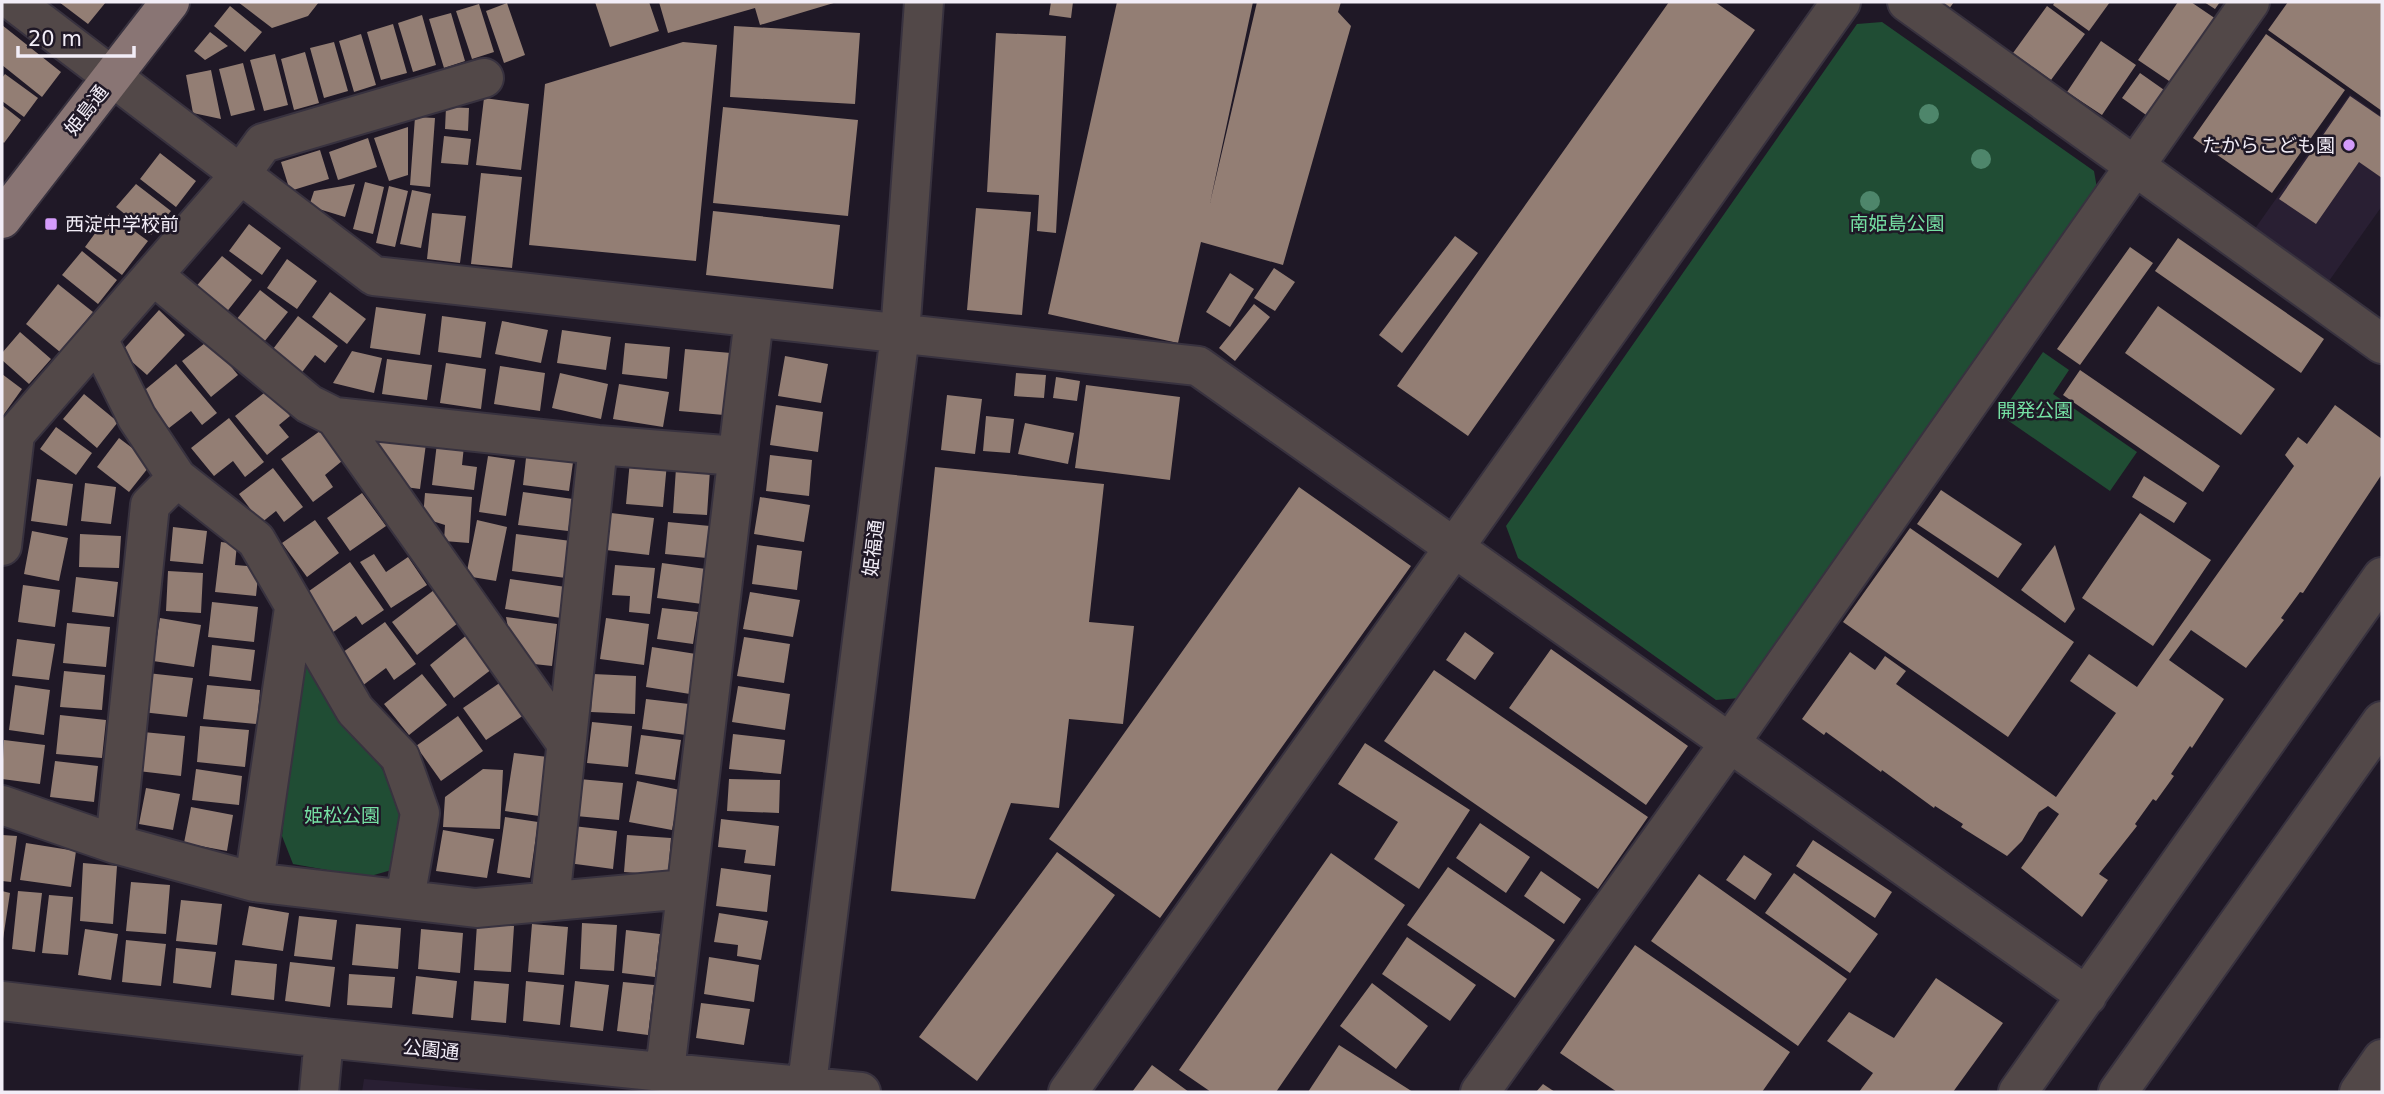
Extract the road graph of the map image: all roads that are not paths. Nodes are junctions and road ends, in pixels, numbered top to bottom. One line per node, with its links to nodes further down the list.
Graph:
1 (14, 2): 7 (street)
2 (170, 2): 7 (main road, 姫島通)
3 (924, 2): 14 (street, 姫福通)
4 (1840, 2): 22 (street)
5 (1907, 2): 9 (street)
6 (2250, 2): 9 (street)
7 (111, 77): 10 (street); 11 (main road, 姫島通)
8 (484, 78): 10 (street)
9 (2136, 164): 16 (street); 27 (street)
10 (240, 175): 12 (street); 13 (street)
11 (2, 219)
12 (153, 275): 15 (street); 17 (street)
13 (754, 318): 14 (street); 19 (street)
14 (900, 334): 22 (street); 40 (street, 姫福通)
15 (98, 339): 20 (street); 21 (street)
16 (2382, 344)
17 (335, 416): 18 (street); 26 (street)
18 (598, 445): 19 (street); 26 (street)
19 (737, 456): 31 (street)
20 (177, 478): 24 (street); 29 (street)
21 (2, 546)
22 (1455, 546): 27 (street); 43 (street)
23 (2382, 577): 34 (street)
24 (294, 608): 30 (street); 32 (street)
25 (2382, 721): 39 (street)
26 (566, 743): 33 (street)
27 (1729, 744): 34 (street); 44 (street)
28 (2, 805): 29 (street)
29 (115, 844): 30 (street)
30 (254, 881): 32 (street)
31 (686, 889): 33 (street); 38 (street)
32 (405, 899): 33 (street)
33 (550, 901)
34 (2087, 996): 45 (street)
35 (2, 1001): 36 (street, 公園通)
36 (324, 1038): 38 (street, 公園通); 41 (street)
37 (2382, 1059): 46 (street)
38 (665, 1072): 40 (street, 公園通)
39 (2121, 1084)
40 (806, 1089): 42 (street, 公園通)
41 (319, 1092)
42 (861, 1092)
43 (1068, 1092)
44 (1479, 1092)
45 (2018, 1092)
46 (2358, 1092)

